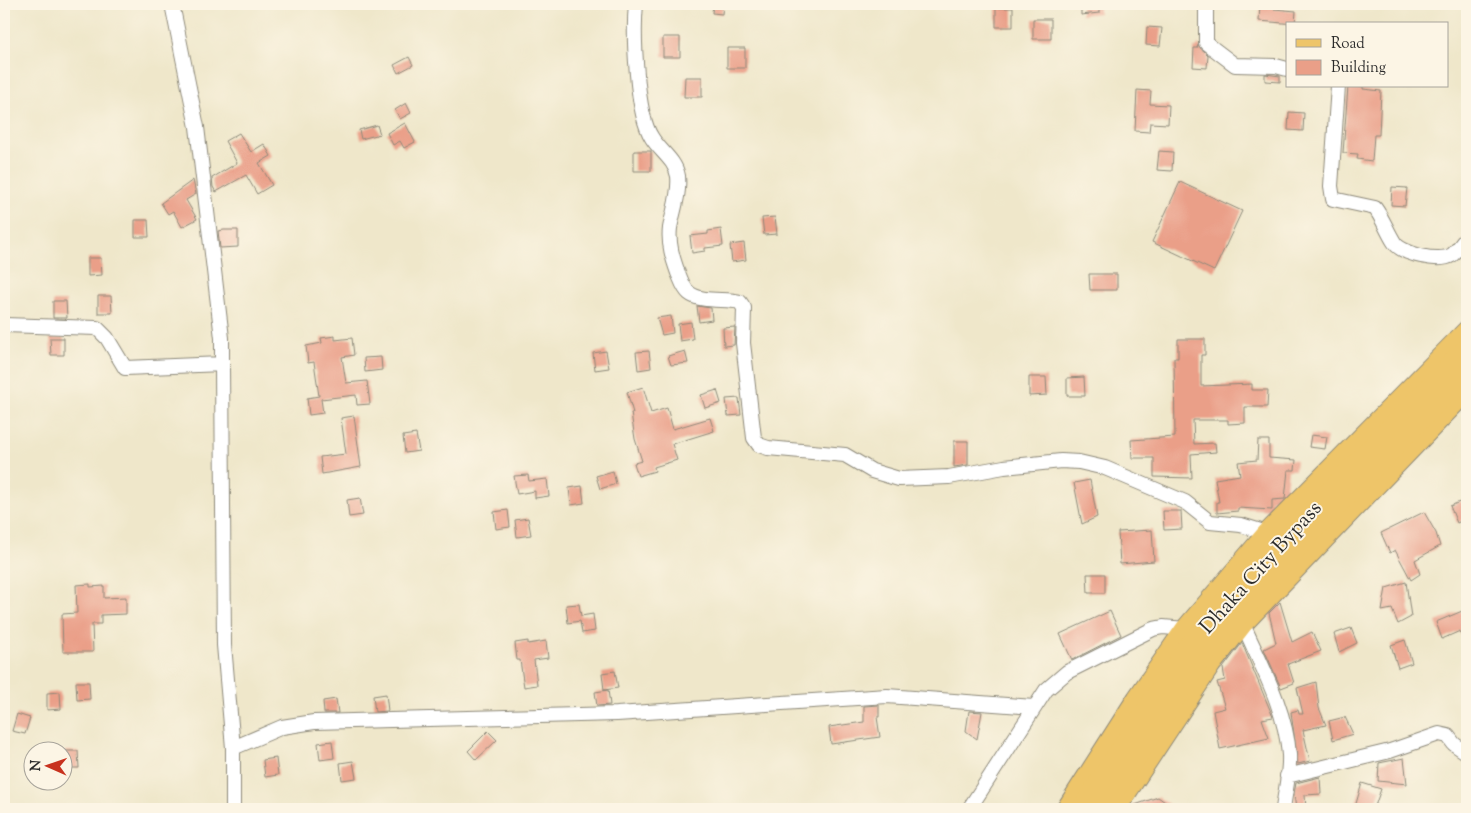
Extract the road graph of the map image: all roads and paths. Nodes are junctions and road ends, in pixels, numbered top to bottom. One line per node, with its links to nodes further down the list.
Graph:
1 (172, 4): 10 (street)
2 (636, 4): 13 (street)
3 (1206, 4): 4 (street)
4 (1286, 69)
5 (1338, 88): 6 (street)
6 (1467, 237)
7 (4, 325): 10 (street)
8 (1467, 330): 13 (main road)
9 (1467, 348): 23 (highway, Dhaka City Bypass)
10 (222, 364): 17 (street)
11 (1467, 371): 24 (highway)
12 (1467, 391): 14 (main road)
13 (1267, 533): 15 (main road)
14 (1243, 624): 19 (street); 25 (main road)
15 (1185, 629): 16 (street); 22 (main road)
16 (1034, 707): 17 (street); 21 (street)
17 (233, 748): 20 (street)
18 (1467, 753): 19 (street)
19 (1287, 776): 26 (street)
20 (233, 809)
21 (969, 809)
22 (1066, 809)
23 (1082, 809)
24 (1102, 809)
25 (1116, 809)
26 (1282, 809)

